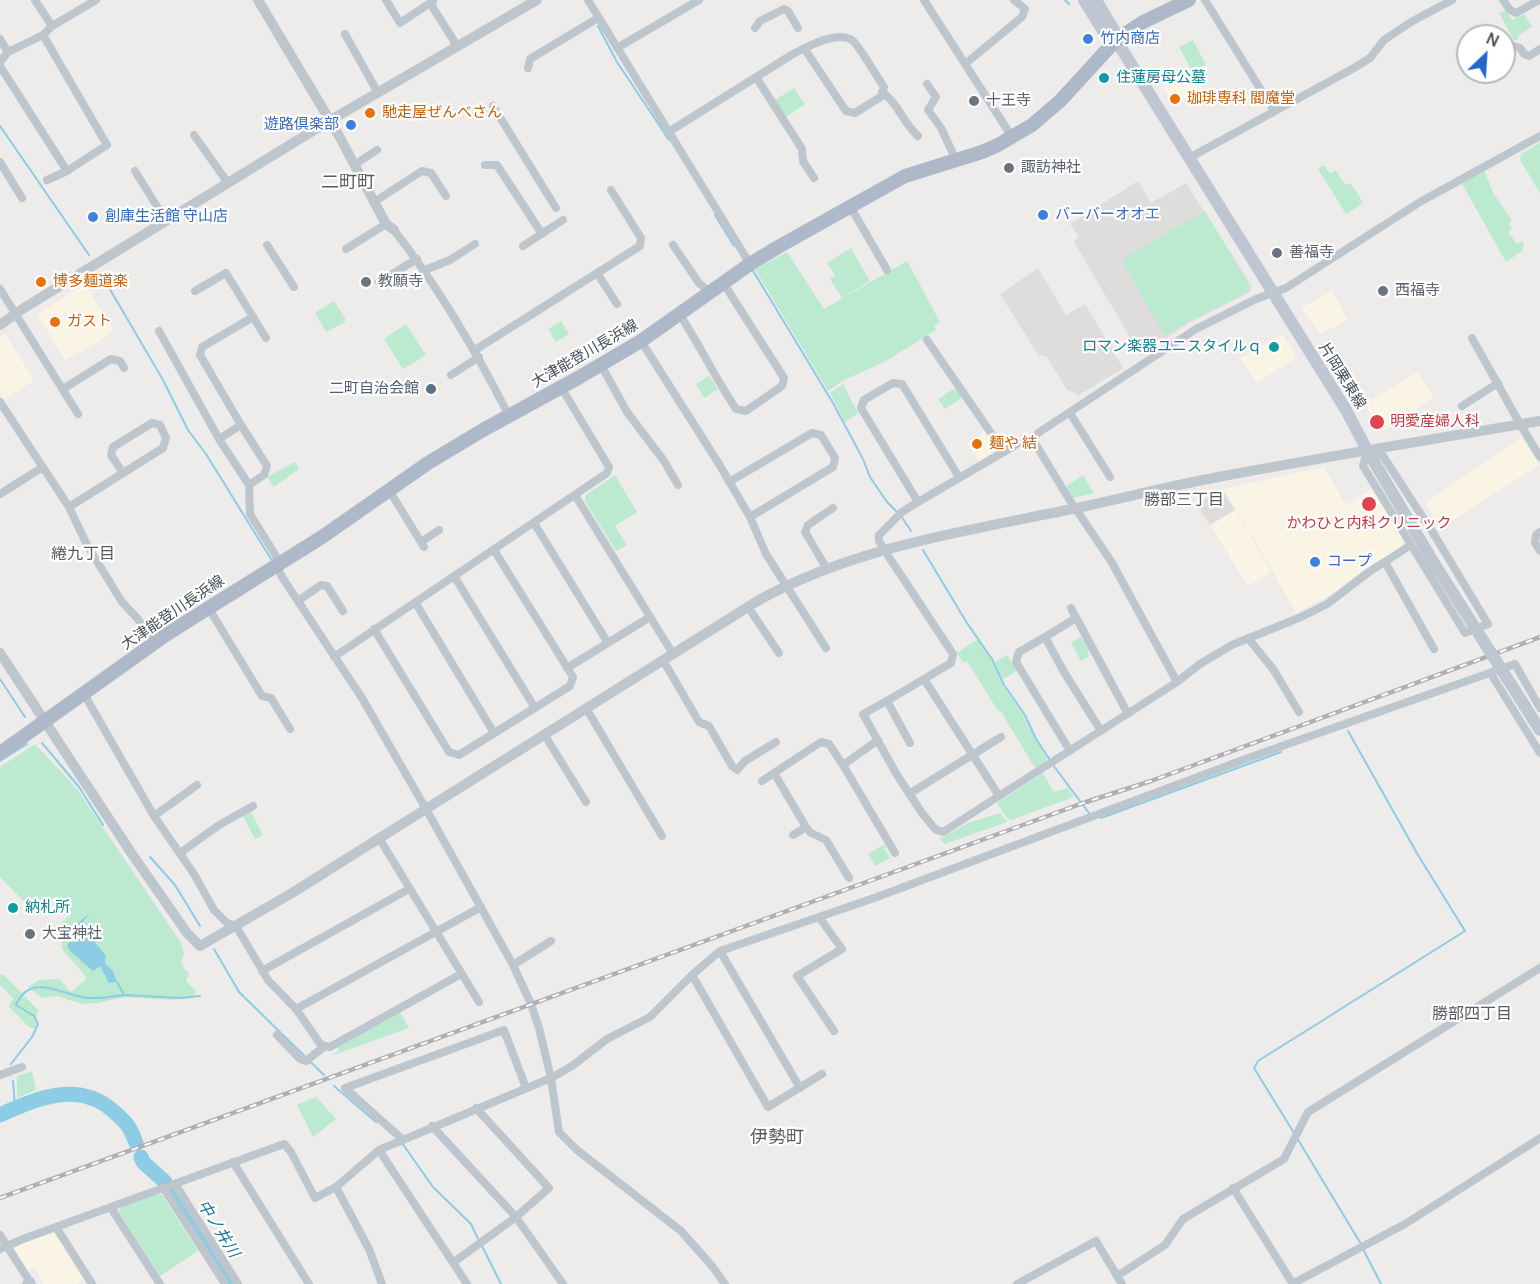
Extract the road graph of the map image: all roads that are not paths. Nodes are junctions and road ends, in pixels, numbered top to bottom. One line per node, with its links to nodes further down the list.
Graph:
1 (36, 0): 19 (street)
2 (96, 0): 19 (street)
3 (258, 0): 41 (street)
4 (386, 0): 17 (street)
5 (537, 0): 29 (street)
6 (588, 0): 18 (street)
7 (699, 0): 27 (street)
8 (924, 0): 33 (street)
9 (1014, 0): 33 (street)
10 (1084, 0): 25 (main road, 片岡栗東線)
11 (1096, 0): 25 (main road, 片岡栗東線)
12 (1189, 0): 25 (main road, 大津能登川長浜線)
13 (1205, 0): 40 (street)
14 (1452, 0): 40 (street)
15 (1503, 0): 16 (street)
16 (1539, 0)
17 (432, 1): 29 (street)
18 (598, 18): 27 (street); 34 (street)
19 (52, 26): 23 (street)
20 (755, 28): 21 (street)
21 (798, 28)
22 (345, 34): 38 (street)
23 (43, 35): 31 (street); 53 (street)
24 (0, 39): 31 (street)
25 (1116, 40): 46 (main road, 大津能登川長浜線); 48 (main road, 片岡栗東線)
26 (1516, 47): 30 (street)
27 (617, 48): 42 (street)
28 (804, 48): 35 (street); 37 (street); 37 (street)
29 (454, 49): 38 (street)
30 (1540, 49)
31 (8, 52): 32 (street)
32 (0, 64): 53 (street)
33 (965, 64): 46 (street)
34 (528, 68)
35 (756, 77): 42 (street); 55 (street)
36 (927, 84): 49 (street)
37 (882, 92): 44 (street)
38 (378, 93): 41 (street)
39 (493, 106): 63 (street)
40 (1274, 111): 48 (street)
41 (329, 121): 51 (street); 57 (street)
42 (670, 131): 74 (street)
43 (194, 135): 57 (street)
44 (918, 136)
45 (1540, 136): 84 (street)
46 (1012, 137): 49 (main road, 大津能登川長浜線)
47 (377, 150): 51 (street)
48 (1189, 158): 84 (main road, 片岡栗東線)
49 (956, 160): 62 (main road, 大津能登川長浜線)
50 (0, 162): 60 (street)
51 (354, 165): 61 (street)
52 (485, 165): 67 (street)
53 (67, 171): 56 (street)
54 (135, 171): 65 (street)
55 (814, 178)
56 (47, 180)
57 (228, 183): 65 (street)
58 (611, 190): 77 (street)
59 (446, 196): 61 (street)
60 (22, 198)
61 (374, 202): 66 (street)
62 (850, 206): 74 (main road, 大津能登川長浜線); 76 (street)
63 (556, 208)
64 (563, 220): 67 (street)
65 (166, 221): 86 (street)
66 (390, 227): 72 (street); 73 (street)
67 (542, 234): 71 (street)
68 (475, 244): 75 (street)
69 (267, 245): 80 (street)
70 (673, 245): 83 (street)
71 (523, 246)
72 (346, 249)
73 (417, 259): 75 (street); 78 (street)
74 (750, 264): 79 (main road, 大津能登川長浜線)
75 (425, 270): 95 (street)
76 (887, 270)
77 (597, 273): 85 (street); 95 (street)
78 (379, 282)
79 (724, 284): 83 (main road, 大津能登川長浜線); 87 (street)
80 (294, 287)
81 (0, 290): 86 (street)
82 (195, 291): 88 (street)
83 (711, 293): 87 (main road, 大津能登川長浜線)
84 (1273, 293): 104 (street); 112 (main road, 片岡栗東線)
85 (617, 304)
86 (15, 314): 89 (street); 101 (street)
87 (680, 315): 94 (main road, 大津能登川長浜線)
88 (253, 316): 91 (street); 109 (street)
89 (0, 325)
90 (159, 332): 110 (street)
91 (266, 338)
92 (1472, 338): 99 (street)
93 (927, 339): 113 (street)
94 (641, 341): 96 (main road, 大津能登川長浜線); 119 (street)
95 (477, 353): 98 (street); 106 (street)
96 (601, 365): 100 (main road, 大津能登川長浜線); 121 (street)
97 (124, 368): 101 (street)
98 (451, 375)
99 (1498, 383): 103 (street); 108 (street)
100 (561, 387): 106 (main road, 大津能登川長浜線); 124 (street)
101 (63, 389): 105 (street)
102 (0, 402): 115 (street)
103 (1462, 406)
104 (1070, 413): 111 (street); 118 (street)
105 (78, 414)
106 (509, 416): 122 (main road, 大津能登川長浜線)
107 (1540, 421): 108 (street)
108 (1520, 424): 112 (street); 114 (street)
109 (241, 425): 110 (street); 120 (street)
110 (219, 439): 120 (street)
111 (1033, 440): 113 (street); 128 (street)
112 (1367, 450): 128 (street); 133 (street); 141 (street); 176 (main road, 片岡栗東線, bridge)
113 (1004, 452): 117 (street)
114 (1540, 457)
115 (43, 467): 123 (street); 126 (street)
116 (123, 473): 116 (street); 126 (street)
117 (959, 477): 125 (street); 125 (street)
118 (1110, 477)
119 (729, 482): 129 (street); 129 (street)
120 (249, 485): 138 (street)
121 (678, 485)
122 (388, 490): 131 (street); 138 (main road, 大津能登川長浜線)
123 (0, 494)
124 (574, 495): 130 (street); 150 (street)
125 (918, 502): 135 (street)
126 (69, 507): 155 (street)
127 (833, 508): 139 (street)
128 (1076, 508): 135 (street); 166 (street)
129 (750, 517): 142 (street)
130 (534, 523): 134 (street); 156 (street)
131 (439, 530)
132 (1540, 532): 136 (street)
133 (1412, 545): 137 (street); 143 (street)
134 (494, 550): 140 (street); 163 (street)
135 (885, 551): 139 (street); 165 (street)
136 (1540, 551)
137 (1385, 562): 154 (street); 158 (street)
138 (277, 567): 144 (street); 146 (main road, 大津能登川長浜線)
139 (827, 569): 142 (street)
140 (454, 576): 145 (street); 169 (street)
141 (1460, 577): 143 (street); 143 (street)
142 (785, 585): 147 (street); 157 (street)
143 (1438, 590)
144 (298, 601): 149 (street); 161 (street)
145 (415, 602): 152 (street); 178 (street)
146 (208, 607): 155 (main road, 大津能登川長浜線); 175 (street)
147 (748, 607): 160 (street); 162 (street)
148 (1071, 608): 151 (street)
149 (344, 611)
150 (650, 617): 156 (street); 162 (street)
151 (1076, 618): 153 (street); 173 (street)
152 (374, 629): 161 (street); 178 (street)
153 (1045, 637): 177 (street); 184 (street)
154 (1248, 638): 166 (street); 172 (street)
155 (155, 643): 167 (main road, 大津能登川長浜線)
156 (608, 644): 163 (street)
157 (826, 648)
158 (1434, 649)
159 (0, 653): 174 (street)
160 (779, 653)
161 (334, 657): 196 (street)
162 (668, 657): 170 (street); 182 (street)
163 (567, 668): 169 (street)
164 (1491, 674): 171 (street); 186 (street); 207 (street)
165 (924, 679): 168 (street); 187 (street)
166 (1177, 682): 173 (street)
167 (84, 694): 174 (main road, 大津能登川長浜線); 197 (street)
168 (887, 701): 181 (street); 183 (street)
169 (535, 708): 178 (street)
170 (586, 708): 179 (street); 200 (street)
171 (1540, 708)
172 (1299, 712)
173 (1128, 714): 177 (street)
174 (45, 720): 185 (main road, 大津能登川長浜線); 208 (street)
175 (290, 729)
176 (1540, 730)
177 (1101, 731): 184 (street)
178 (494, 733)
179 (544, 734): 194 (street); 196 (street)
180 (1001, 737): 187 (street)
181 (878, 740): 188 (street); 192 (street)
182 (776, 742)
183 (910, 743)
184 (1070, 751): 193 (street)
185 (0, 753)
186 (1540, 753)
187 (973, 755): 192 (street); 193 (street)
188 (843, 765): 189 (street); 203 (street)
189 (774, 773): 190 (street); 198 (street)
190 (762, 781)
191 (197, 784): 197 (street)
192 (909, 794): 193 (street)
193 (999, 796)
194 (586, 801)
195 (253, 806): 202 (street)
196 (426, 809): 201 (street); 206 (street)
197 (154, 816): 202 (street)
198 (806, 827): 199 (street); 204 (street)
199 (793, 835)
200 (662, 836)
201 (380, 838): 205 (street); 208 (street)
202 (180, 853): 208 (street)
203 (895, 853)
204 (849, 878)
205 (410, 889): 209 (street); 214 (street)
206 (481, 907): 209 (street); 212 (street)
207 (819, 917): 211 (street); 219 (street)
208 (236, 926): 214 (street)
209 (435, 932): 215 (street); 218 (street)
210 (550, 941): 212 (street)
211 (720, 951): 216 (street); 227 (street)
212 (513, 965): 225 (street)
213 (1540, 968): 236 (street)
214 (262, 971): 218 (street)
215 (461, 974): 217 (street); 221 (street)
216 (692, 975): 225 (street); 227 (street)
217 (479, 1002)
218 (296, 1009): 221 (street)
219 (834, 1031)
220 (277, 1035): 221 (street)
221 (326, 1046)
222 (22, 1067): 224 (street)
223 (822, 1074): 227 (street)
224 (0, 1075)
225 (551, 1078): 226 (street); 254 (street)
226 (526, 1088): 228 (street); 231 (street)
227 (800, 1088)
228 (476, 1108): 229 (street); 239 (street)
229 (432, 1126): 231 (street); 239 (street)
230 (1540, 1138): 256 (street)
231 (402, 1139): 232 (street)
232 (379, 1150): 235 (street); 243 (street)
233 (233, 1162): 234 (street); 235 (street); 250 (street)
234 (175, 1184): 237 (street); 249 (street)
235 (336, 1187): 251 (street)
236 (1233, 1188): 244 (street); 256 (street)
237 (164, 1189): 238 (street); 248 (street)
238 (111, 1208): 240 (street); 247 (street)
239 (516, 1217): 243 (street); 253 (street)
240 (56, 1227): 242 (street); 246 (street)
241 (0, 1235): 242 (street)
242 (3, 1248): 245 (street)
243 (453, 1262): 252 (street)
244 (1120, 1280): 255 (street)
245 (29, 1284)
246 (92, 1284)
247 (160, 1284)
248 (225, 1284)
249 (238, 1284)
250 (309, 1284)
251 (382, 1284)
252 (467, 1284)
253 (563, 1284)
254 (725, 1284)
255 (1017, 1284)
256 (1292, 1284)

